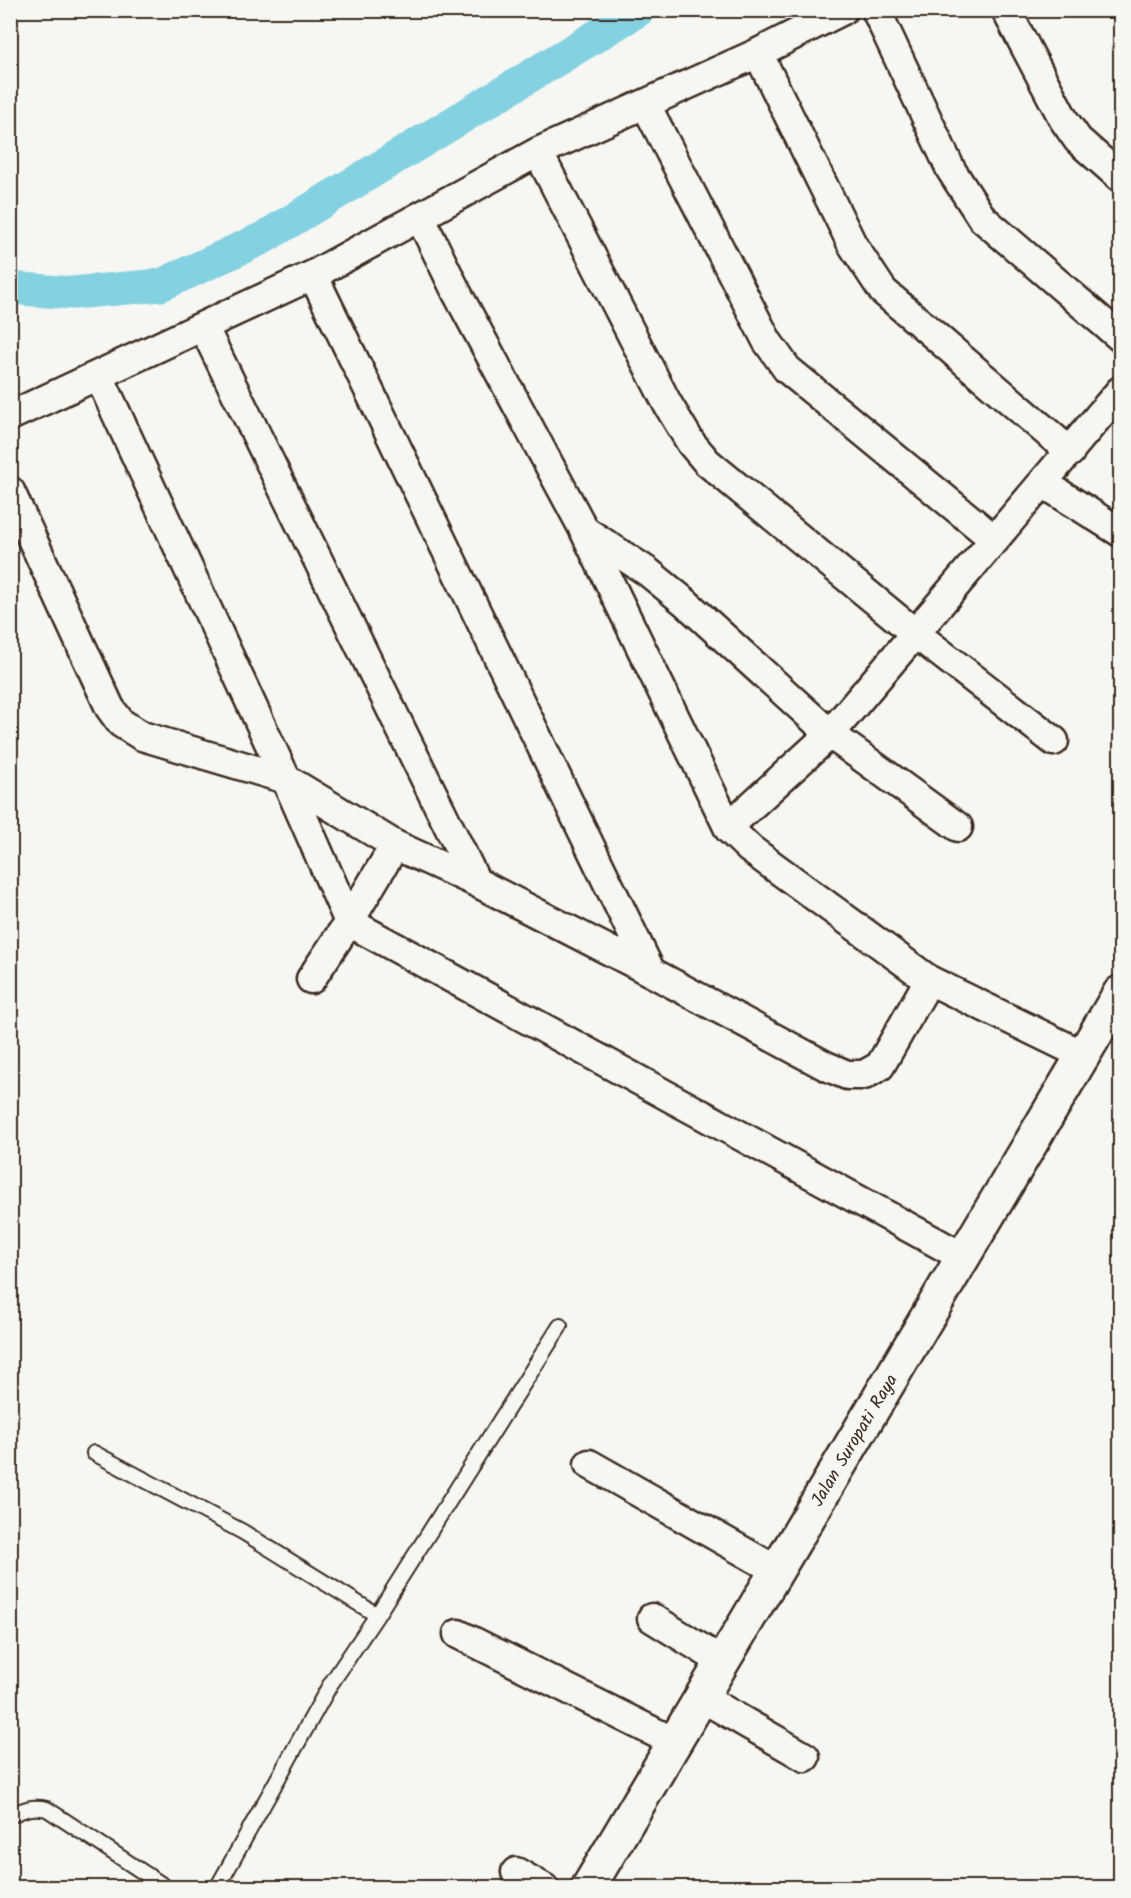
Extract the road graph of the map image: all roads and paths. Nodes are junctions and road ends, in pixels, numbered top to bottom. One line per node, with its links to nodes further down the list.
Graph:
1 (843, 10): 4 (street)
2 (876, 10): 11 (street)
3 (1006, 10): 7 (street)
4 (758, 53): 5 (street); 15 (street)
5 (646, 105): 6 (street); 20 (street)
6 (538, 152): 8 (street); 21 (street)
7 (1120, 177)
8 (420, 217): 9 (street); 18 (street)
9 (313, 275): 10 (street); 30 (street)
10 (203, 326): 12 (street); 28 (street)
11 (1120, 337)
12 (99, 376): 14 (street); 24 (street)
13 (1120, 391): 15 (street)
14 (10, 416)
15 (1070, 452): 16 (street)
16 (1043, 483): 19 (street); 20 (street)
17 (10, 491): 24 (street)
18 (584, 530): 22 (street); 26 (street)
19 (1120, 532)
20 (995, 540): 21 (street)
21 (916, 634): 22 (street); 23 (street)
22 (830, 734): 25 (street); 26 (street)
23 (1054, 741)
24 (286, 779): 27 (street); 29 (street)
25 (958, 827)
26 (729, 830): 32 (street)
27 (395, 845): 28 (street); 29 (street)
28 (476, 882): 30 (street)
29 (349, 922): 31 (street); 35 (street)
30 (651, 972): 32 (street)
31 (311, 980)
32 (929, 980): 34 (street)
33 (1120, 993): 34 (street, Jalan Suropati Raya)
34 (1083, 1055): 35 (street, Jalan Suropati Raya)
35 (963, 1257): 39 (street, Jalan Suropati Raya)
36 (560, 1326): 40 (lane)
37 (94, 1453): 40 (lane)
38 (589, 1464): 39 (street)
39 (776, 1570): 43 (street, Jalan Suropati Raya)
40 (377, 1615): 50 (lane)
41 (652, 1618): 43 (street)
42 (458, 1634): 45 (street)
43 (723, 1658): 44 (street, Jalan Suropati Raya)
44 (701, 1697): 45 (street, Jalan Suropati Raya); 46 (street)
45 (674, 1742): 52 (street, Jalan Suropati Raya)
46 (805, 1756)
47 (10, 1816): 49 (lane)
48 (516, 1872): 51 (street)
49 (167, 1887)
50 (217, 1887)
51 (544, 1887)
52 (588, 1887)

